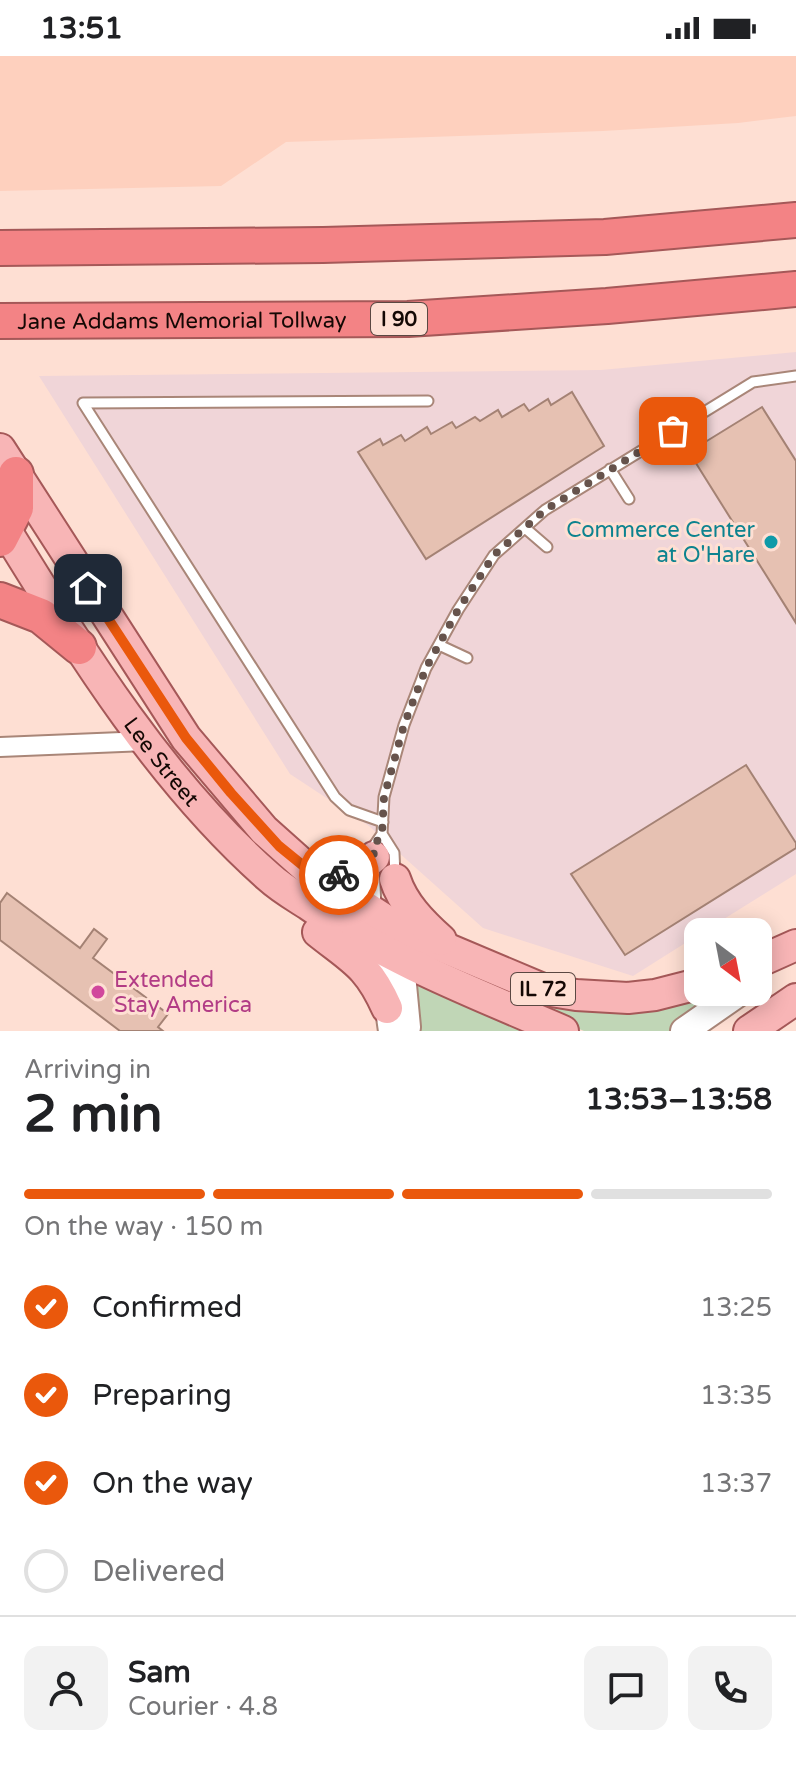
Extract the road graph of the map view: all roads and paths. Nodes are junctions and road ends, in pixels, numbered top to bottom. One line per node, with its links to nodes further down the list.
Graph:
1 (796, 220): 2 (highway)
2 (0, 248)
3 (796, 289): 4 (highway, Jane Addams Memorial Tollway / I 90)
4 (0, 321)
5 (796, 376): 8 (lane)
6 (428, 401): 19 (lane)
7 (8, 461): 11 (highway); 21 (main road, Lee Street / IL 72)
8 (610, 469): 9 (lane); 10 (lane)
9 (629, 499)
10 (525, 528): 12 (lane); 14 (lane)
11 (2, 531): 15 (main road, Lee Street / IL 72)
12 (547, 547)
13 (0, 600): 15 (highway)
14 (439, 645): 16 (lane); 19 (lane)
15 (79, 647): 17 (main road, Lee Street / IL 72)
16 (467, 658)
17 (146, 741): 18 (street); 22 (main road, Lee Street / IL 72)
18 (0, 747)
19 (383, 822): 20 (lane)
20 (378, 846): 21 (main road); 23 (lane); 23 (lane)
21 (306, 868): 23 (main road, Lee Street / IL 72)
22 (270, 878): 23 (main road, Lee Street / IL 72); 31 (main road)
23 (392, 921): 25 (main road, IL 72); 25 (main road); 31 (main road); 32 (main road); 33 (main road, IL 72)
24 (796, 948): 26 (main road); 27 (main road)
25 (457, 955): 28 (main road, IL 72)
26 (772, 957)
27 (772, 967)
28 (684, 988)
29 (796, 999): 35 (main road)
30 (720, 1006): 34 (main road)
31 (390, 1020)
32 (408, 1031)
33 (563, 1031)
34 (684, 1031)
35 (749, 1031)

